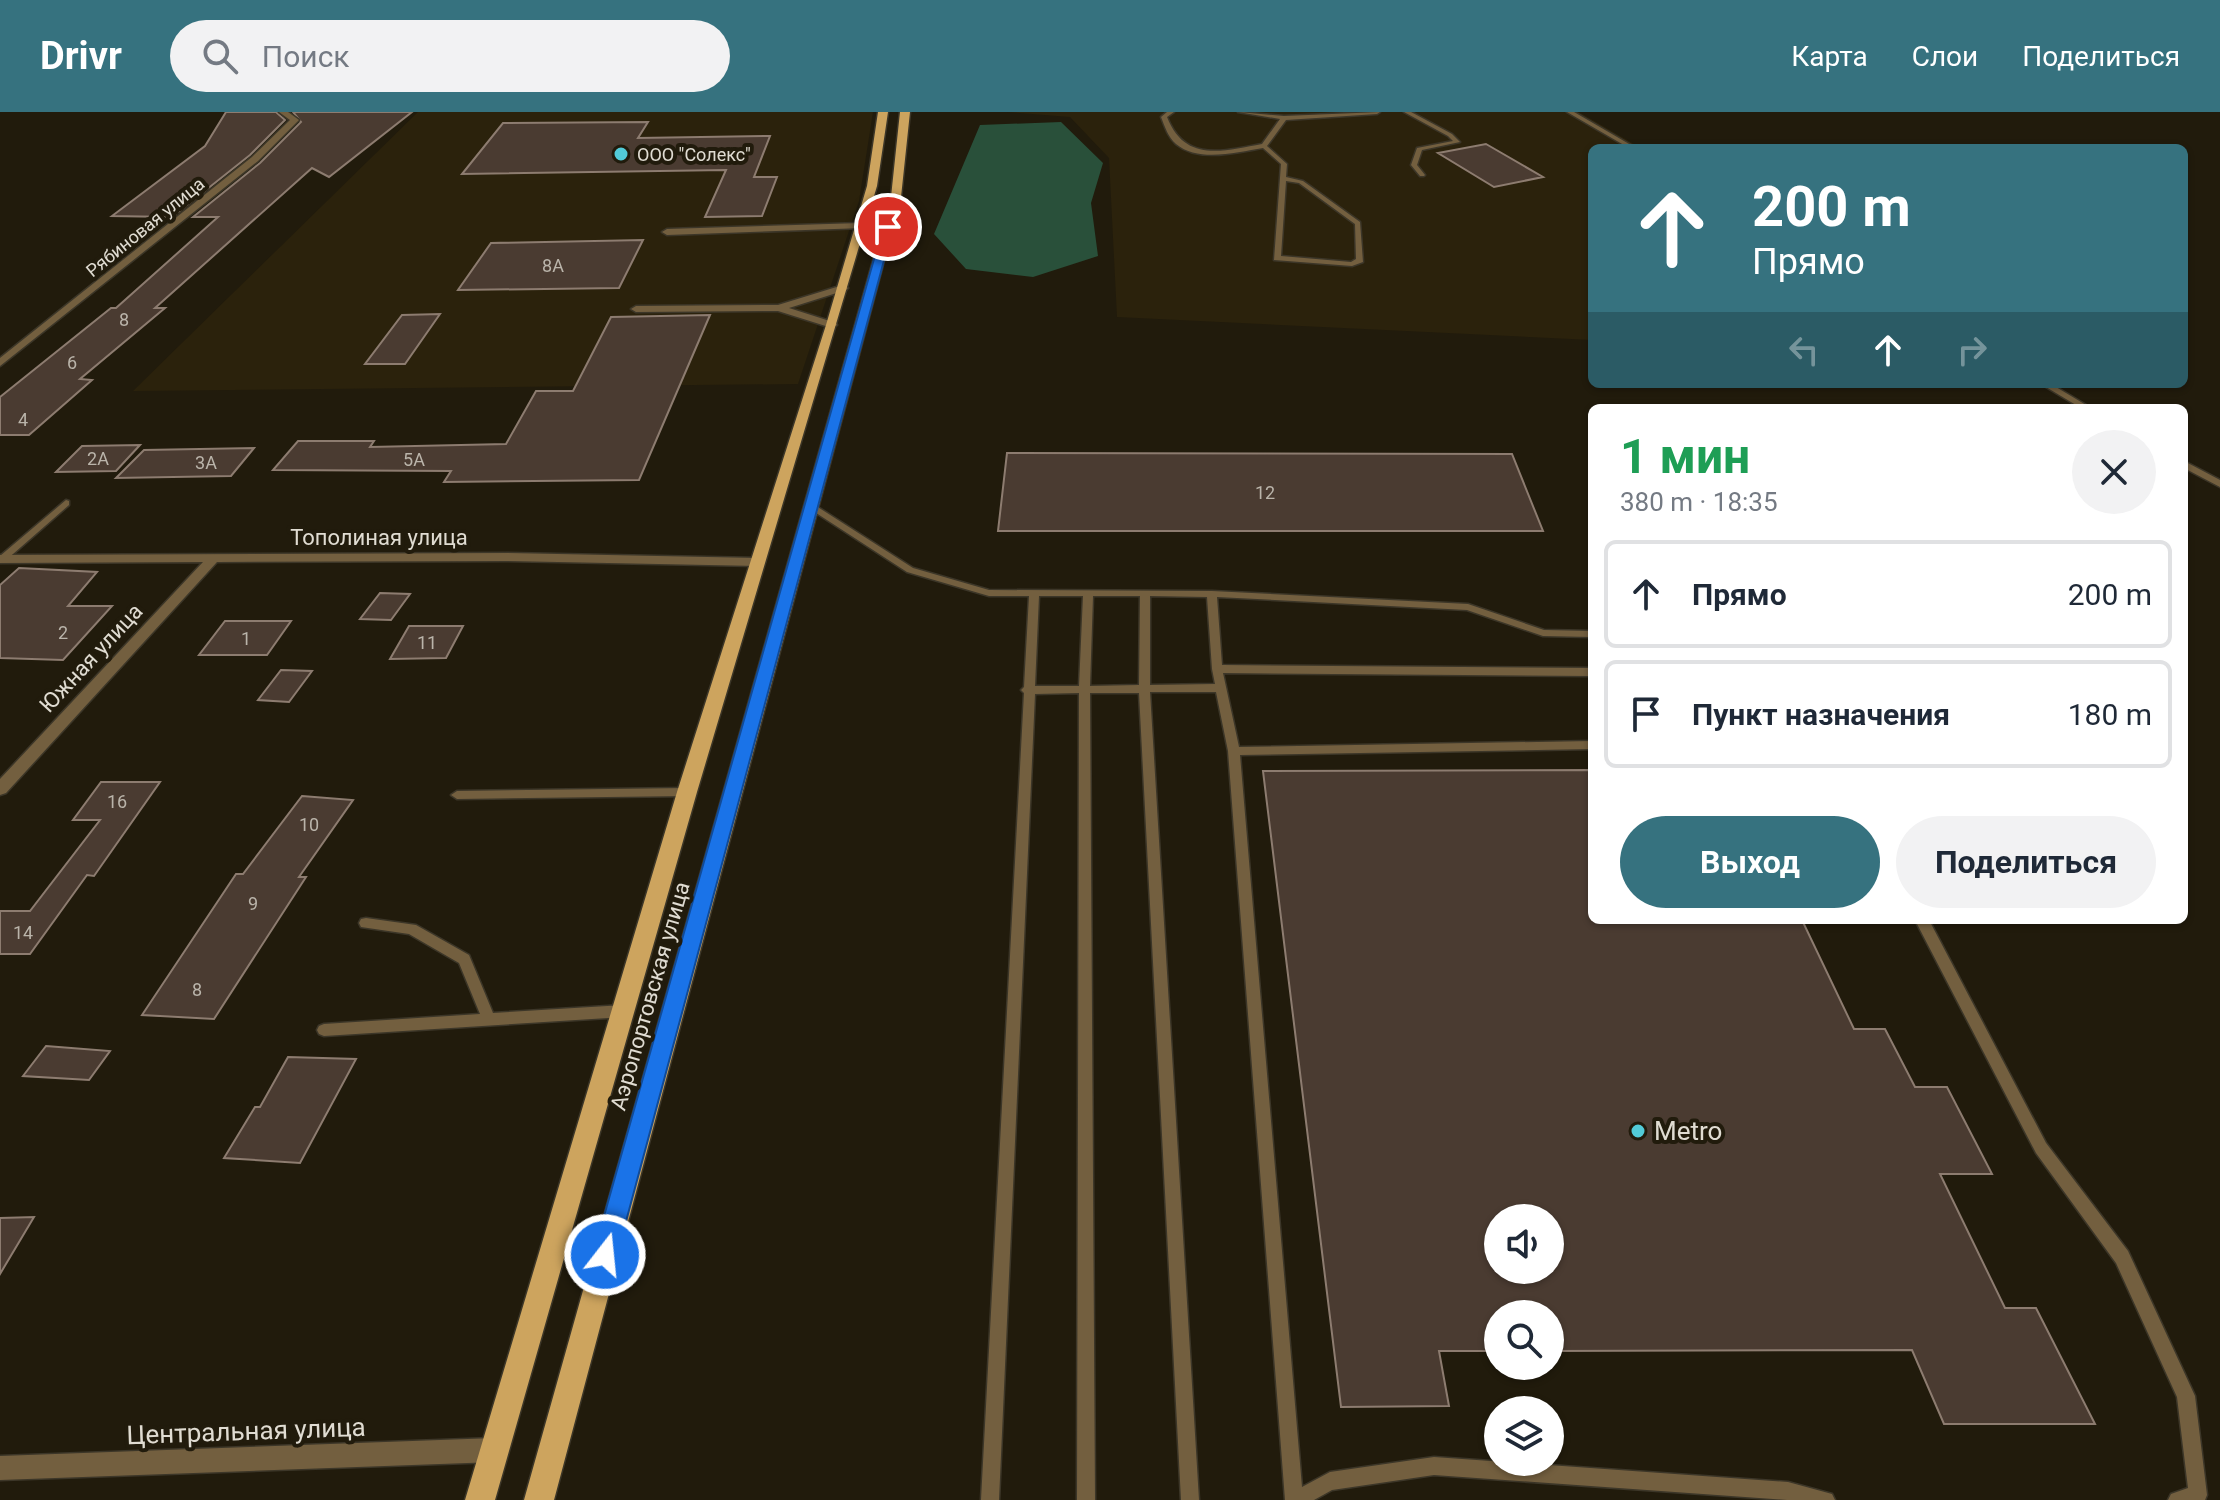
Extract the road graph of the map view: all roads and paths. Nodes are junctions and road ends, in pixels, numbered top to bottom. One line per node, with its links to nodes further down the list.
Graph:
1 (283, 112): 20 (street, Рябиновая улица)
2 (883, 112): 14 (main road, Аэропортовская улица)
3 (905, 112): 26 (main road, Аэропортовская улица)
4 (1171, 112): 11 (lane)
5 (1241, 112): 9 (lane)
6 (1377, 112): 9 (lane)
7 (1407, 112): 12 (lane)
8 (1570, 112): 10 (lane)
9 (1284, 118): 11 (lane)
10 (1626, 144)
11 (1264, 146): 13 (lane)
12 (1422, 175)
13 (1282, 178): 13 (lane)
14 (861, 226): 15 (street); 16 (main road, Аэропортовская улица)
15 (667, 232)
16 (843, 288): 17 (street); 19 (main road, Аэропортовская улица)
17 (779, 308): 18 (street); 19 (street)
18 (636, 309)
19 (832, 325): 29 (main road, Аэропортовская улица)
20 (0, 363)
21 (2052, 388): 22 (lane)
22 (2080, 404)
23 (2188, 466): 24 (lane)
24 (2220, 484)
25 (66, 503): 28 (lane)
26 (813, 507): 30 (lane); 54 (main road, Аэропортовская улица)
27 (214, 558): 28 (street, Тополиная улица); 29 (street, Тополиная улица); 43 (street, Южная улица)
28 (1, 559)
29 (758, 562): 44 (main road, Аэропортовская улица)
30 (1088, 593): 31 (lane); 40 (lane)
31 (1145, 593): 32 (lane); 38 (lane)
32 (1212, 594): 34 (lane); 35 (lane)
33 (1034, 597): 39 (lane)
34 (1588, 634)
35 (1217, 669): 36 (lane); 37 (lane)
36 (1588, 672)
37 (1222, 688): 38 (lane); 42 (lane)
38 (1144, 689): 40 (lane); 57 (lane)
39 (1026, 690): 40 (lane); 55 (lane)
40 (1084, 690): 56 (lane)
41 (1588, 745): 42 (lane)
42 (1234, 751): 58 (lane)
43 (0, 789)
44 (687, 792): 45 (lane); 48 (main road, Аэропортовская улица)
45 (457, 795)
46 (366, 923): 49 (lane)
47 (1924, 924): 60 (lane)
48 (624, 1011): 49 (lane); 51 (main road, Аэропортовская улица)
49 (489, 1020): 50 (lane)
50 (324, 1030)
51 (495, 1450): 52 (street, Центральная улица); 53 (main road, Аэропортовская улица)
52 (0, 1468)
53 (480, 1500)
54 (539, 1500)
55 (990, 1500)
56 (1086, 1500)
57 (1190, 1500)
58 (1295, 1500): 59 (lane)
59 (1826, 1500)
60 (2177, 1500)

